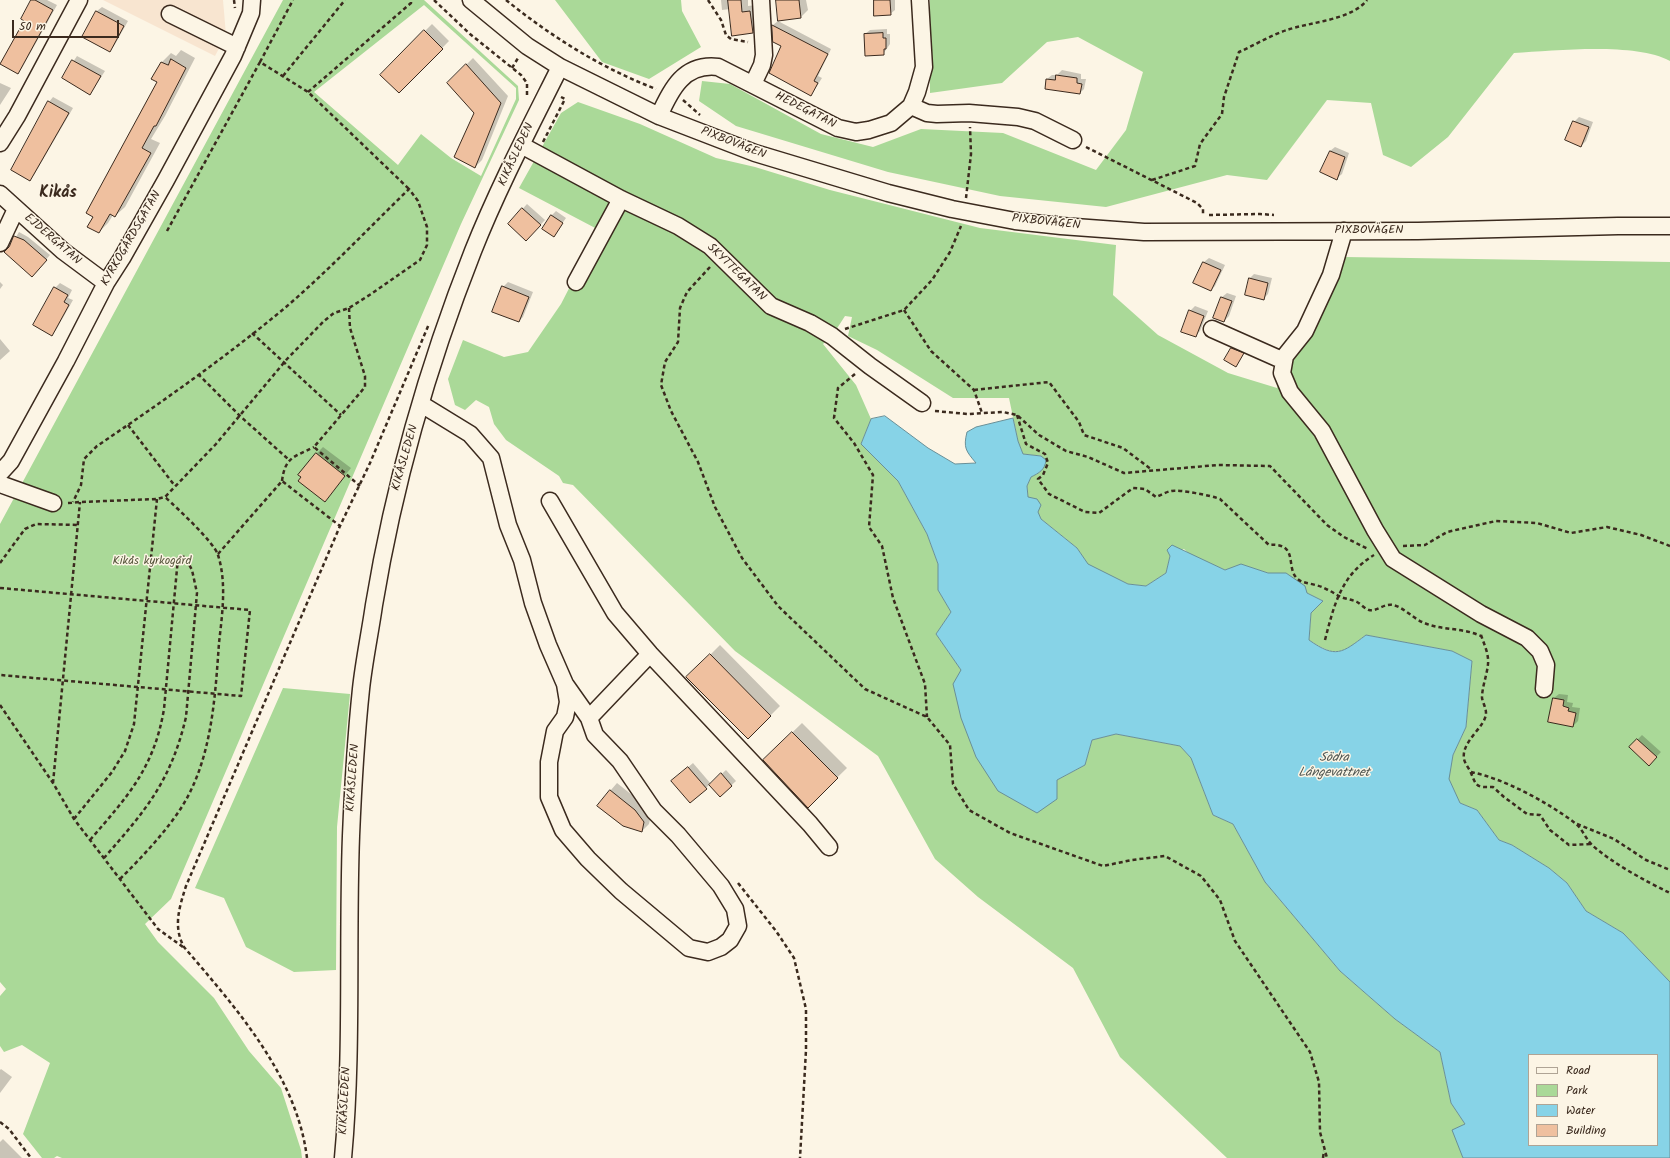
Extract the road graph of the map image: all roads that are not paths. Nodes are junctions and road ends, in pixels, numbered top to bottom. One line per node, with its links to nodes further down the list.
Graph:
1 (79, 0): 13 (street)
2 (252, 0): 7 (street, KYRKOGÅRDSGATAN)
3 (471, 0): 8 (street, PIXBOVÄGEN)
4 (760, 0): 9 (street)
5 (920, 0): 10 (street, HEDEGATAN)
6 (170, 14): 7 (street)
7 (237, 46): 22 (street, KYRKOGÅRDSGATAN)
8 (560, 67): 11 (street, PIXBOVÄGEN); 14 (street, KIKÅSLEDEN)
9 (753, 84): 10 (street, HEDEGATAN); 11 (street, HEDEGATAN)
10 (911, 106): 12 (street)
11 (660, 116): 19 (street, PIXBOVÄGEN)
12 (1073, 140)
13 (0, 143)
14 (520, 145): 16 (street, SKYTTEGATAN); 26 (street, KIKÅSLEDEN)
15 (0, 194): 17 (street, EJDERGATAN)
16 (621, 199): 21 (street); 25 (street, SKYTTEGATAN)
17 (16, 209): 20 (street); 22 (street, EJDERGATAN)
18 (1670, 226): 19 (street, PIXBOVÄGEN)
19 (1344, 231): 24 (street)
20 (0, 243)
21 (576, 282)
22 (106, 283): 27 (street, KYRKOGÅRDSGATAN)
23 (1212, 329): 24 (street)
24 (1284, 361): 33 (street)
25 (922, 403)
26 (421, 404): 32 (street); 36 (street, KIKÅSLEDEN)
27 (0, 473)
28 (0, 484): 30 (street)
29 (550, 501): 31 (street)
30 (53, 503)
31 (650, 654): 34 (street); 35 (street)
32 (565, 684): 34 (street); 34 (street)
33 (1544, 689)
34 (589, 718)
35 (829, 847)
36 (343, 1158)

